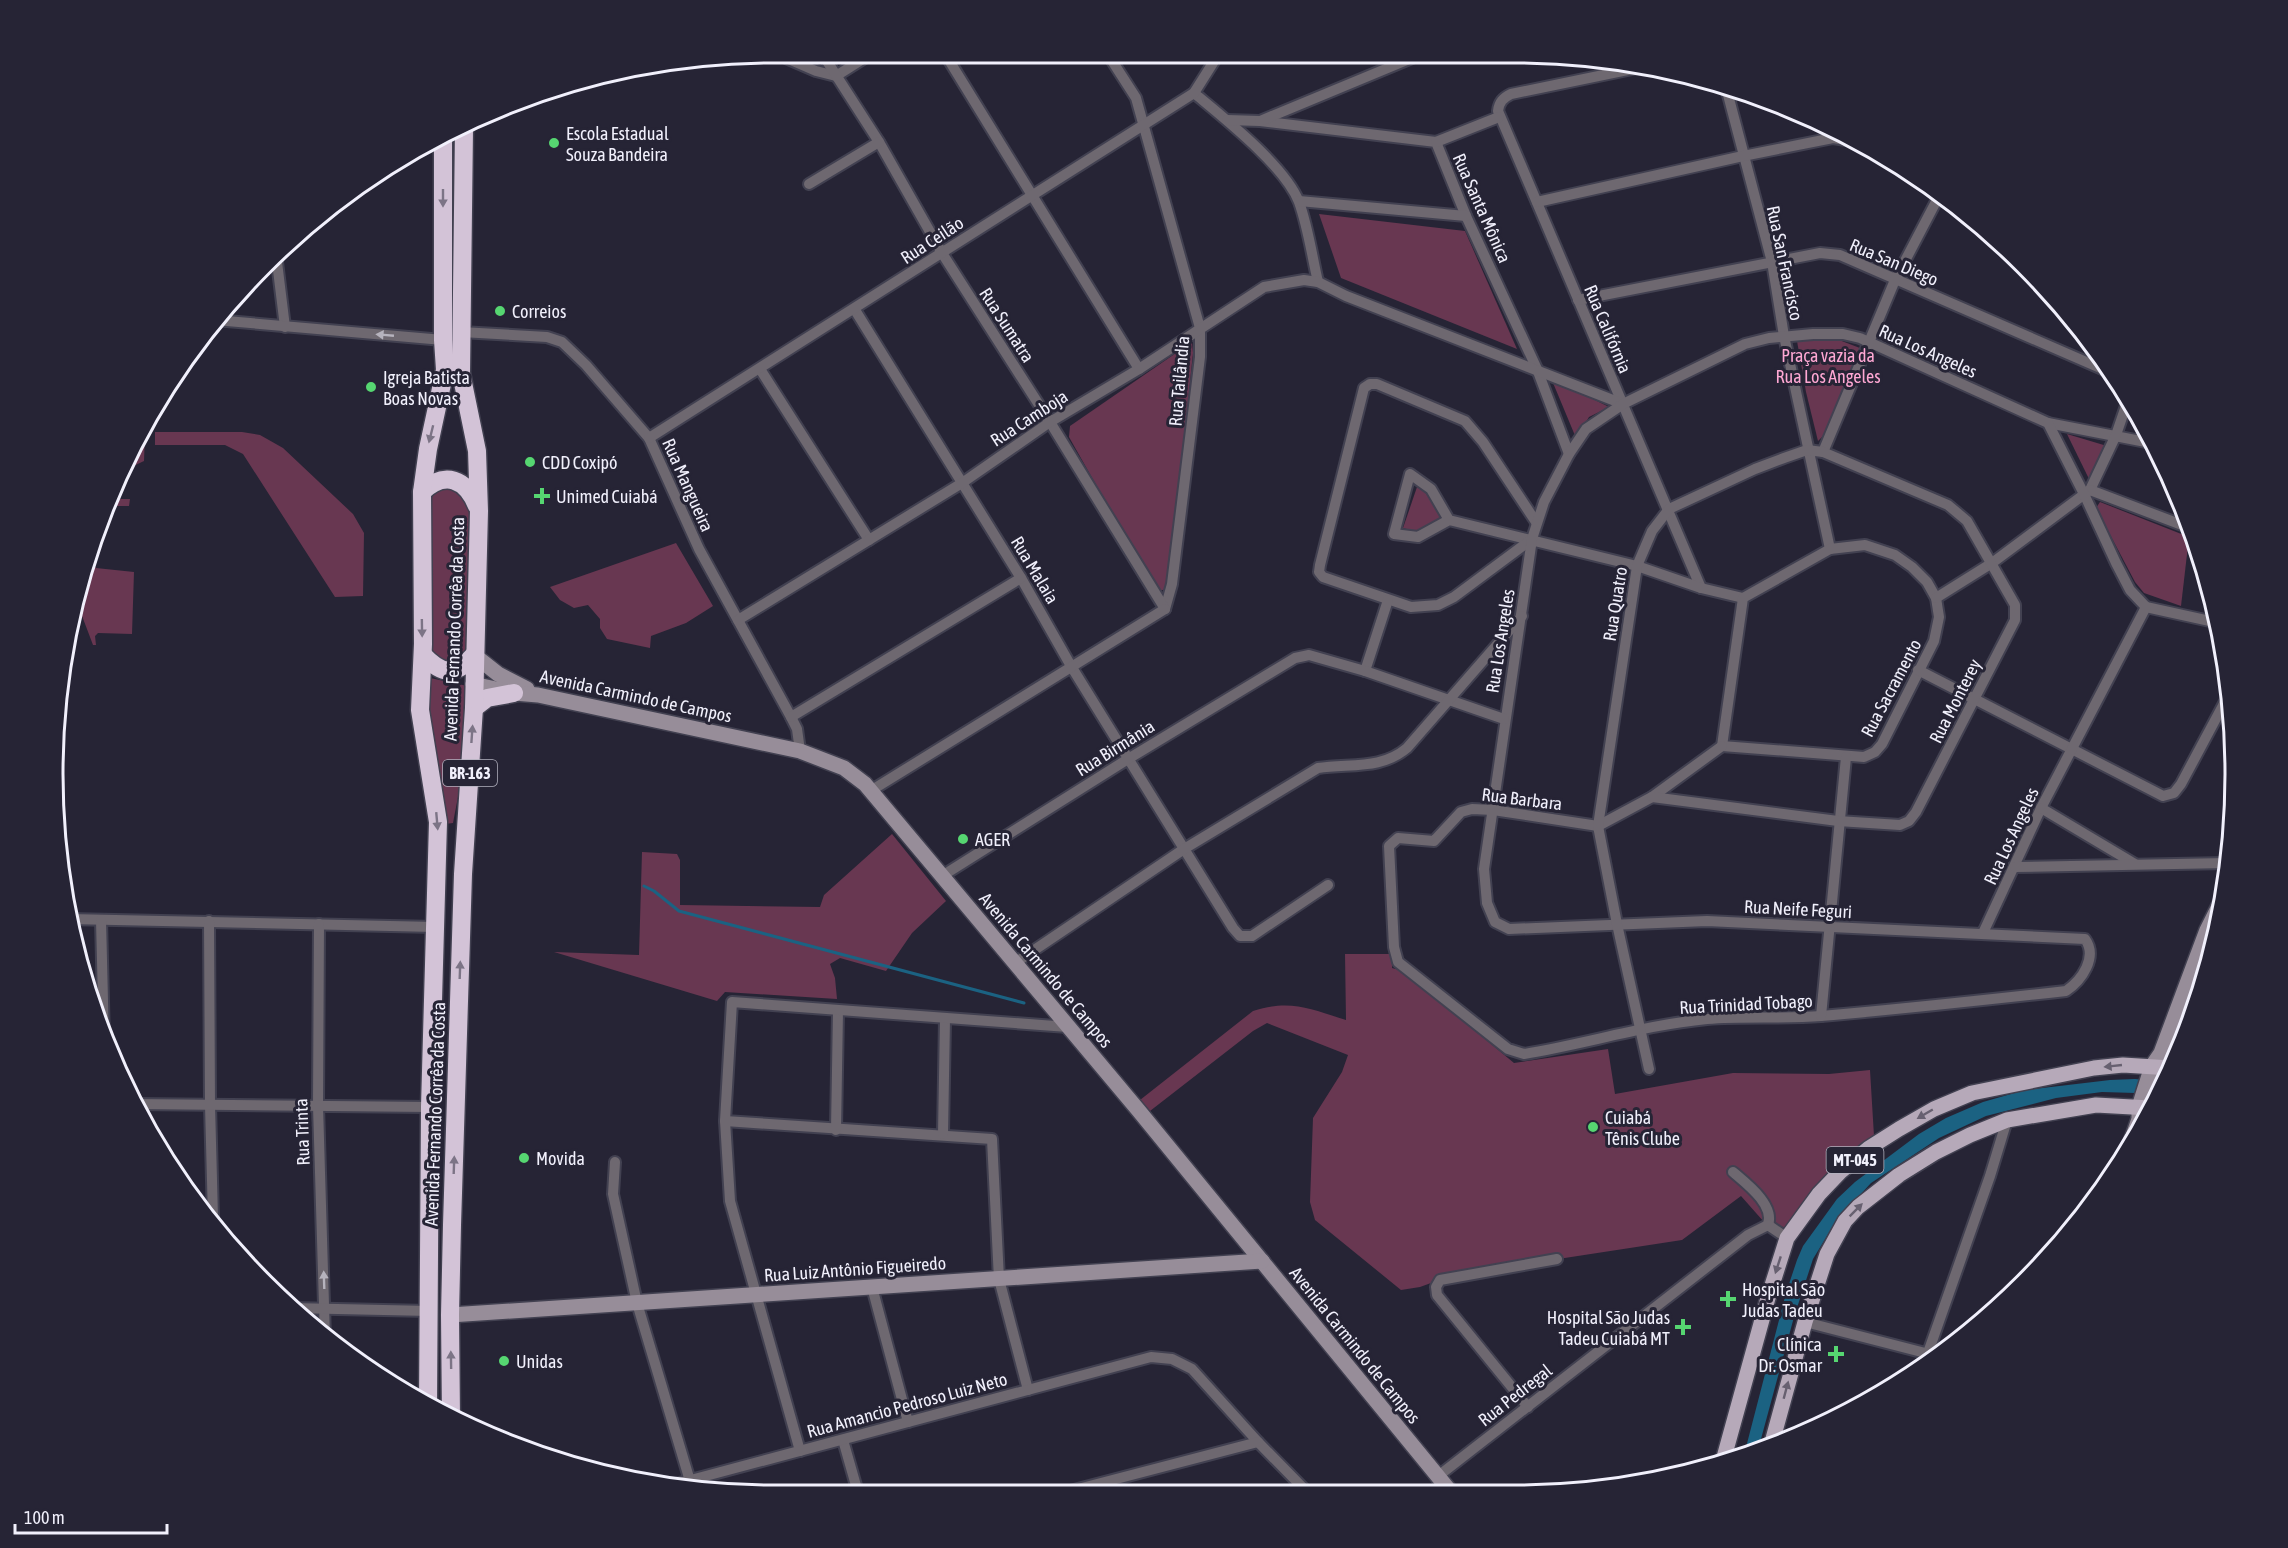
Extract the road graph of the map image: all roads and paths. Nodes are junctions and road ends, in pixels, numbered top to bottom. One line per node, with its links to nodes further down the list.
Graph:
1 (798, 63): 9 (street)
2 (828, 63): 9 (street, Rua Sumatra)
3 (857, 63): 9 (street)
4 (951, 63): 23 (street)
5 (1114, 63): 15 (street, Rua Tailândia)
6 (1213, 63): 10 (street, Rua Ceilão)
7 (1400, 63): 14 (street)
8 (1621, 71): 12 (street)
9 (836, 76): 18 (street, Rua Sumatra)
10 (1194, 93): 13 (street); 15 (street, Rua Ceilão)
11 (1728, 96): 21 (street, Rua San Francisco)
12 (1499, 117): 19 (street); 25 (street, Rua Califórnia)
13 (1227, 120): 14 (street, Rua Santa Mônica); 24 (street)
14 (1260, 121): 19 (street, Rua Santa Mônica)
15 (1144, 124): 23 (street, Rua Ceilão); 37 (street, Rua Tailândia)
16 (464, 134): 38 (highway, Avenida Fernando Corrêa da Costa / BR-163)
17 (1832, 138): 21 (street)
18 (879, 142): 22 (street); 28 (street, Rua Sumatra)
19 (1436, 142): 27 (street, Rua Santa Mônica)
20 (443, 145): 40 (highway, Avenida Fernando Corrêa da Costa / BR-163, one-way to 40)
21 (1743, 156): 25 (street); 29 (street, Rua San Francisco)
22 (808, 184)
23 (1033, 194): 28 (street, Rua Ceilão); 44 (street)
24 (1299, 201): 27 (street); 32 (street)
25 (1537, 202): 33 (street, Rua Califórnia)
26 (1936, 202): 31 (street)
27 (1466, 216): 45 (street, Rua Santa Mônica)
28 (942, 253): 34 (street, Rua Ceilão); 48 (street, Rua Sumatra)
29 (1772, 262): 31 (street, Rua San Diego); 33 (street, Rua San Diego); 39 (street, Rua San Francisco)
30 (277, 265): 36 (street)
31 (1895, 280): 41 (street); 42 (street, Rua San Diego)
32 (1318, 282): 37 (street, Rua Camboja); 45 (street, Rua Camboja)
33 (1578, 300): 46 (street, Rua Califórnia)
34 (855, 310): 43 (street, Rua Ceilão); 56 (street, Rua Malaia)
35 (226, 321): 36 (street)
36 (285, 327): 40 (street, one-way to 36)
37 (1200, 327): 44 (street, Rua Camboja); 75 (street, Rua Tailândia)
38 (461, 332): 51 (street, Rua Mangueira); 60 (highway, Avenida Fernando Corrêa da Costa / BR-163)
39 (1784, 336): 41 (street, Rua Los Angeles); 46 (street, Rua Los Angeles); 53 (street, Rua San Francisco)
40 (443, 340): 57 (highway, Avenida Fernando Corrêa da Costa / BR-163, one-way to 57)
41 (1870, 343): 49 (street, Rua Los Angeles); 54 (street)
42 (2096, 366)
43 (760, 369): 51 (street, Rua Ceilão); 65 (street)
44 (1139, 369): 48 (street, Rua Camboja)
45 (1537, 369): 46 (street, Rua Camboja); 55 (street, Rua Santa Mônica)
46 (1623, 404): 55 (street, Rua Los Angeles); 59 (street, Rua Califórnia)
47 (2125, 410): 50 (street)
48 (1050, 422): 56 (street, Rua Camboja); 75 (street, Rua Sumatra)
49 (2048, 423): 50 (street, Rua Los Angeles); 58 (street)
50 (2116, 435): 52 (street, Rua Los Angeles); 58 (street)
51 (649, 438): 77 (street, Rua Mangueira)
52 (2142, 441)
53 (1807, 450): 54 (street, Rua Monterey); 59 (street, Rua Quatro); 66 (street, Rua San Francisco)
54 (1823, 452): 67 (street, Rua Monterey)
55 (1569, 454): 62 (street, Rua Los Angeles)
56 (962, 483): 65 (street, Rua Camboja); 69 (street, Rua Malaia)
57 (422, 492): 60 (highway); 79 (highway, Avenida Fernando Corrêa da Costa / BR-163, one-way to 79)
58 (2087, 493): 63 (street); 67 (street); 74 (street)
59 (1669, 509): 68 (street, Rua Quatro); 70 (street, Rua Califórnia)
60 (479, 511): 80 (highway, Avenida Fernando Corrêa da Costa / BR-163)
61 (1449, 520): 61 (street); 64 (street)
62 (1536, 522): 64 (street, Rua Los Angeles); 73 (street)
63 (2179, 524)
64 (1532, 539): 68 (street); 73 (street); 76 (street, Rua Los Angeles)
65 (869, 540): 77 (street, Rua Camboja)
66 (1830, 549): 71 (street); 72 (street)
67 (1992, 563): 72 (street); 89 (street, Rua Monterey)
68 (1637, 566): 70 (street); 104 (street, Rua Quatro)
69 (1021, 578): 81 (street, Rua Malaia); 92 (street)
70 (1701, 588): 71 (street)
71 (1743, 598): 94 (street)
72 (1936, 598): 82 (street, Rua Sacramento)
73 (1388, 600): 84 (street)
74 (2146, 607): 78 (street); 95 (street, Rua Los Angeles)
75 (1165, 609): 81 (street)
76 (1522, 616): 88 (street); 93 (street, Rua Los Angeles)
77 (738, 620): 92 (street, Rua Mangueira)
78 (2208, 621)
79 (423, 655): 83 (highway); 116 (highway, Avenida Fernando Corrêa da Costa / BR-163, one-way to 116)
80 (474, 655): 83 (highway); 85 (highway, Avenida Fernando Corrêa da Costa / BR-163); 87 (main road)
81 (1071, 666): 98 (street, Rua Malaia); 99 (street)
82 (1918, 670): 89 (street); 97 (street, Rua Sacramento)
83 (444, 671): 85 (highway)
84 (1365, 671): 88 (street); 98 (street, Rua Birmânia)
85 (473, 684): 86 (main road, Avenida Carmindo de Campos); 90 (highway, Avenida Fernando Corrêa da Costa / BR-163)
86 (514, 693): 87 (main road, Avenida Carmindo de Campos); 90 (highway)
87 (538, 695): 96 (main road, Avenida Carmindo de Campos)
88 (1448, 699): 93 (street); 105 (street)
89 (1973, 699): 95 (street); 103 (street, Rua Monterey)
90 (474, 708): 156 (highway, Avenida Fernando Corrêa da Costa / BR-163, one-way to 90)
91 (2221, 708): 95 (street)
92 (791, 717): 96 (street, Rua Mangueira)
93 (1504, 719): 102 (street, Rua Los Angeles)
94 (1722, 746): 97 (street, Rua Sacramento); 100 (street)
95 (2072, 750): 101 (street, Rua Los Angeles)
96 (800, 751): 99 (main road, Avenida Carmindo de Campos)
97 (1846, 757): 103 (street)
98 (1128, 759): 105 (street, Rua Malaia); 109 (street, Rua Birmânia)
99 (872, 790): 109 (main road, Avenida Carmindo de Campos)
100 (1652, 797): 103 (street, Rua Monterey); 104 (street)
101 (2041, 808): 107 (street); 108 (street, Rua Los Angeles)
102 (1493, 810): 104 (street, Rua Barbara); 118 (street, Rua Los Angeles); 121 (street, Rua Barbara)
103 (1838, 821): 117 (street)
104 (1599, 826): 115 (street)
105 (1184, 849): 110 (street, Rua Malaia); 122 (street)
106 (2219, 863): 107 (street)
107 (2135, 865): 108 (street)
108 (2015, 867): 119 (street, Rua Los Angeles)
109 (942, 876): 122 (main road, Avenida Carmindo de Campos)
110 (1328, 885)
111 (78, 919): 112 (street)
112 (101, 920): 113 (street); 124 (street)
113 (209, 921): 114 (street); 134 (street)
114 (319, 924): 116 (street); 135 (street, Rua Trinta)
115 (1617, 924): 117 (street, Rua Neife Feguri); 118 (street, Rua Neife Feguri); 129 (street)
116 (436, 927): 136 (highway, Avenida Fernando Corrêa da Costa / BR-163)
117 (1830, 928): 119 (street, Rua Neife Feguri); 126 (street)
118 (1509, 929)
119 (1983, 933): 120 (street, Rua Neife Feguri)
120 (2085, 939): 126 (street, Rua Trinidad Tobago)
121 (1398, 962): 129 (street, Rua Trinidad Tobago)
122 (1015, 963): 128 (main road, Avenida Carmindo de Campos)
123 (2196, 973): 131 (main road)
124 (104, 1011)
125 (838, 1011): 127 (street); 139 (street); 140 (street)
126 (1821, 1016): 129 (street, Rua Trinidad Tobago)
127 (945, 1019): 128 (street); 141 (street)
128 (1068, 1027): 148 (main road, Avenida Carmindo de Campos)
129 (1640, 1030): 130 (street)
130 (1649, 1068)
131 (2160, 1068): 132 (main road); 146 (main road, MT-045, one-way to 146)
132 (2154, 1083)
133 (145, 1104): 134 (street)
134 (210, 1106): 135 (street); 144 (street)
135 (318, 1106): 136 (street); 154 (street, Rua Trinta, one-way to 135)
136 (430, 1107): 155 (highway, Avenida Fernando Corrêa da Costa / BR-163)
137 (2142, 1107): 138 (main road, MT-045)
138 (2007, 1120): 157 (main road, MT-045, one-way to 138); 159 (street)
139 (725, 1121): 140 (street); 151 (street)
140 (836, 1130): 141 (street)
141 (943, 1134): 149 (street)
142 (615, 1162): 152 (street)
143 (1733, 1172): 145 (street)
144 (213, 1210)
145 (1768, 1225): 146 (street); 164 (street, Rua Pedregal)
146 (1787, 1238): 170 (main road, MT-045, one-way to 170)
147 (1557, 1259): 164 (street)
148 (1262, 1261): 149 (main road, Rua Luiz Antônio Figueiredo); 171 (main road, Avenida Carmindo de Campos)
149 (999, 1279): 150 (main road, Rua Luiz Antônio Figueiredo); 161 (street)
150 (872, 1287): 151 (main road, Rua Luiz Antônio Figueiredo); 165 (street)
151 (755, 1295): 152 (main road, Rua Luiz Antônio Figueiredo); 169 (street)
152 (638, 1303): 156 (main road, Rua Luiz Antônio Figueiredo); 172 (street)
153 (305, 1309): 154 (street)
154 (325, 1310): 155 (street); 158 (street, Rua Trinta)
155 (430, 1311): 162 (highway, Avenida Fernando Corrêa da Costa / BR-163)
156 (450, 1315): 163 (highway, Avenida Fernando Corrêa da Costa / BR-163, one-way to 156)
157 (1805, 1322): 160 (street); 166 (main road, MT-045, one-way to 157)
158 (325, 1325)
159 (1936, 1346)
160 (1926, 1353)
161 (1028, 1390): 165 (street, Rua Amancio Pedroso Luiz Neto); 168 (street, Rua Amancio Pedroso Luiz Neto)
162 (428, 1395)
163 (451, 1407)
164 (1528, 1407): 171 (street, Rua Pedregal)
165 (908, 1422): 167 (street, Rua Amancio Pedroso Luiz Neto)
166 (1774, 1436)
167 (843, 1440): 169 (street, Rua Amancio Pedroso Luiz Neto); 173 (street)
168 (1258, 1442): 174 (street); 175 (street)
169 (800, 1451): 172 (street, Rua Amancio Pedroso Luiz Neto)
170 (1725, 1452)
171 (1437, 1477): 176 (main road, Avenida Carmindo de Campos)
172 (690, 1480)
173 (856, 1485)
174 (1093, 1485)
175 (1300, 1485)
176 (1444, 1485)

